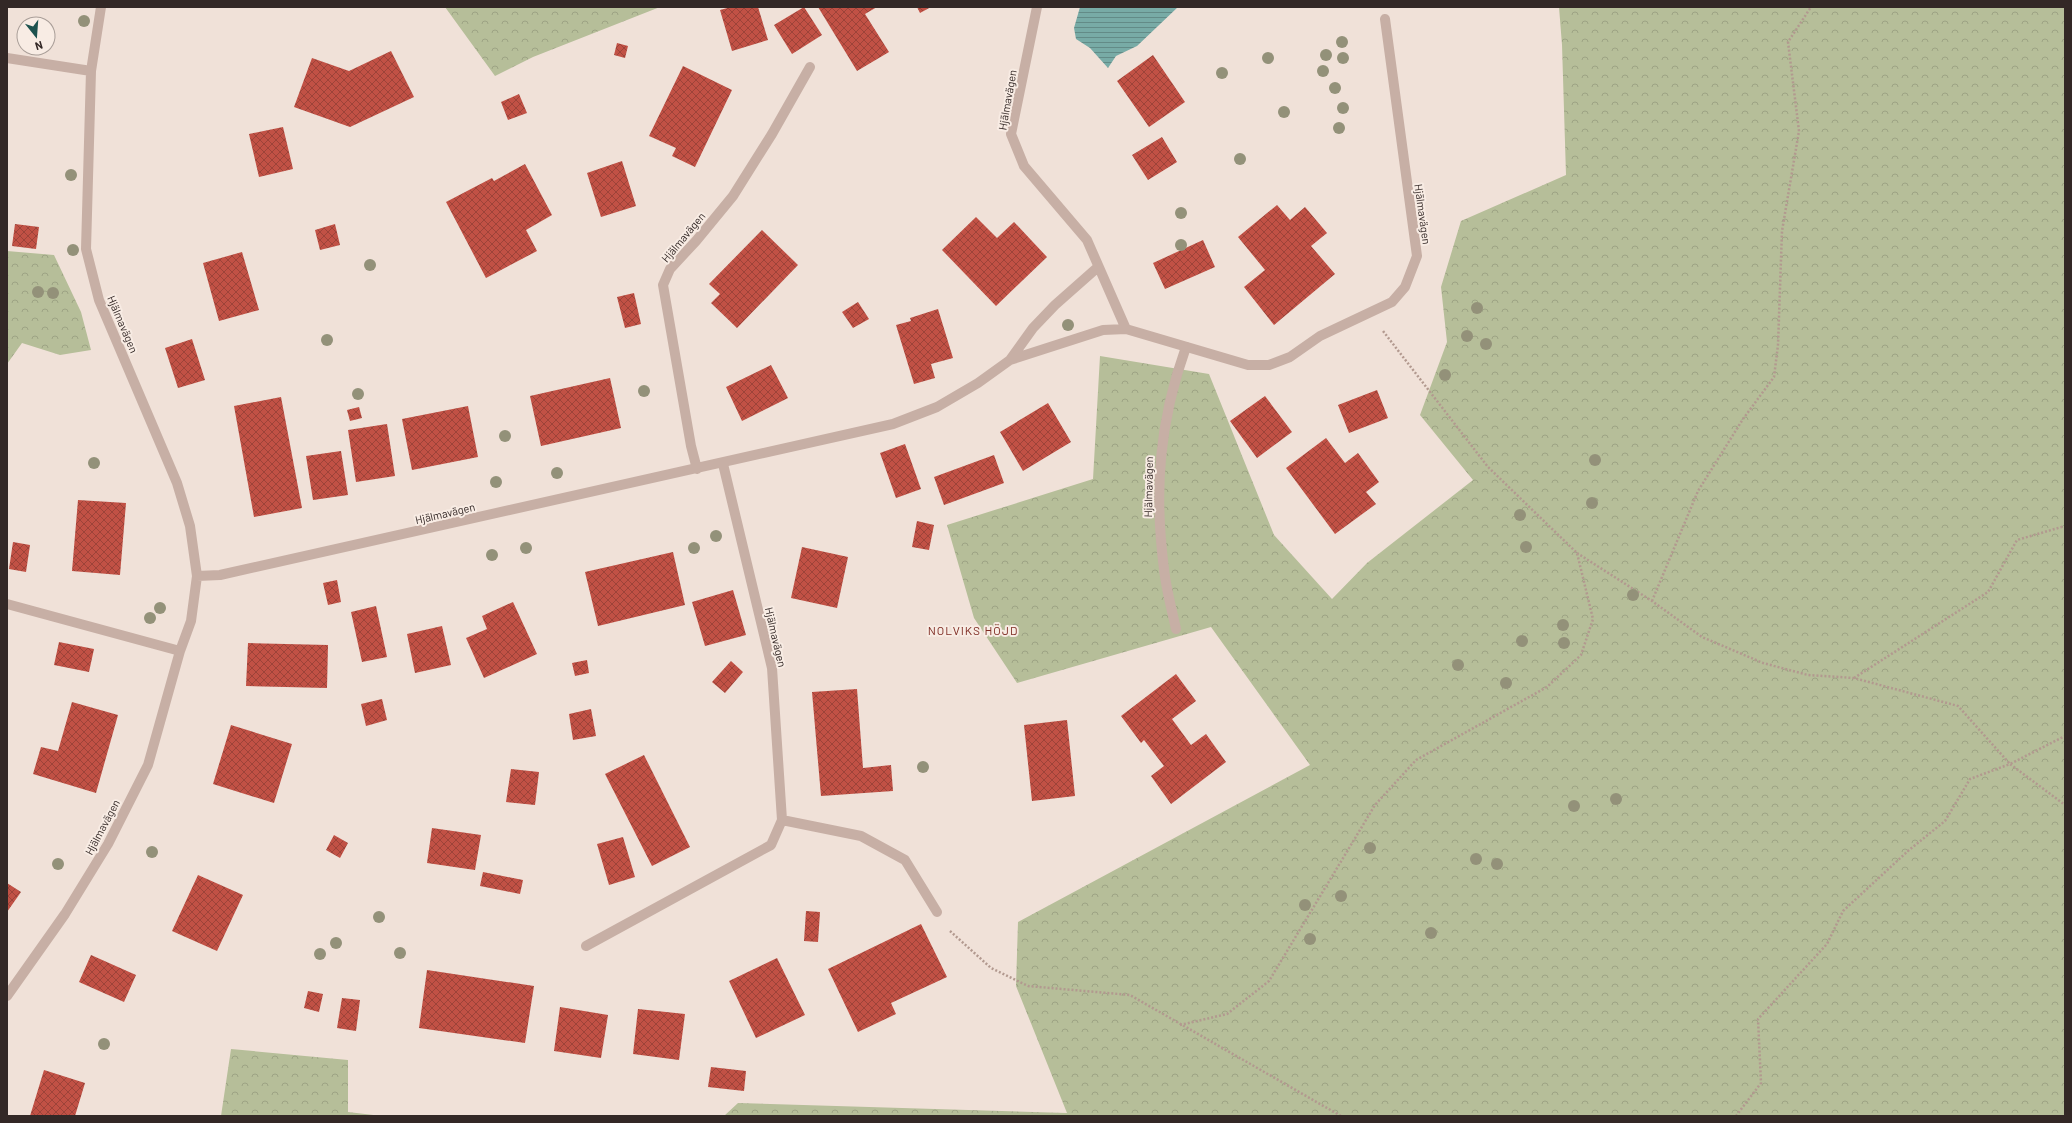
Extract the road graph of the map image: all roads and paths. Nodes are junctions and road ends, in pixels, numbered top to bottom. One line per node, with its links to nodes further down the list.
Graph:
1 (101, 7): 7 (street, Hjälmavägen)
2 (1037, 7): 8 (street, Hjälmavägen)
3 (1811, 7): 18 (path)
4 (1385, 19): 9 (street, Hjälmavägen)
5 (7, 58): 7 (street)
6 (810, 67): 14 (street, Hjälmavägen)
7 (91, 71): 17 (street, Hjälmavägen)
8 (1098, 268): 10 (street, Hjälmavägen); 12 (street, Hjälmavägen)
9 (1370, 313): 11 (street, Hjälmavägen); 16 (path)
10 (1126, 329): 11 (street, Hjälmavägen); 12 (street, Hjälmavägen)
11 (1186, 347): 20 (street, Hjälmavägen)
12 (1010, 360): 13 (street, Hjälmavägen)
13 (723, 464): 14 (street, Hjälmavägen); 26 (street, Hjälmavägen)
14 (697, 469): 17 (street, Hjälmavägen)
15 (2065, 526): 22 (path)
16 (1577, 553): 18 (path); 30 (path)
17 (197, 576): 21 (street, Hjälmavägen)
18 (1652, 601): 22 (path)
19 (7, 604): 21 (street)
20 (1176, 629)
21 (180, 651): 29 (street, Hjälmavägen)
22 (1854, 678): 24 (path)
23 (2065, 736): 24 (path)
24 (2010, 764): 25 (path); 32 (path)
25 (2065, 805)
26 (782, 820): 27 (street); 28 (street, Hjälmavägen)
27 (937, 912): 30 (path)
28 (586, 946)
29 (7, 996)
30 (1180, 1025): 31 (path)
31 (1341, 1116)
32 (1736, 1116)

